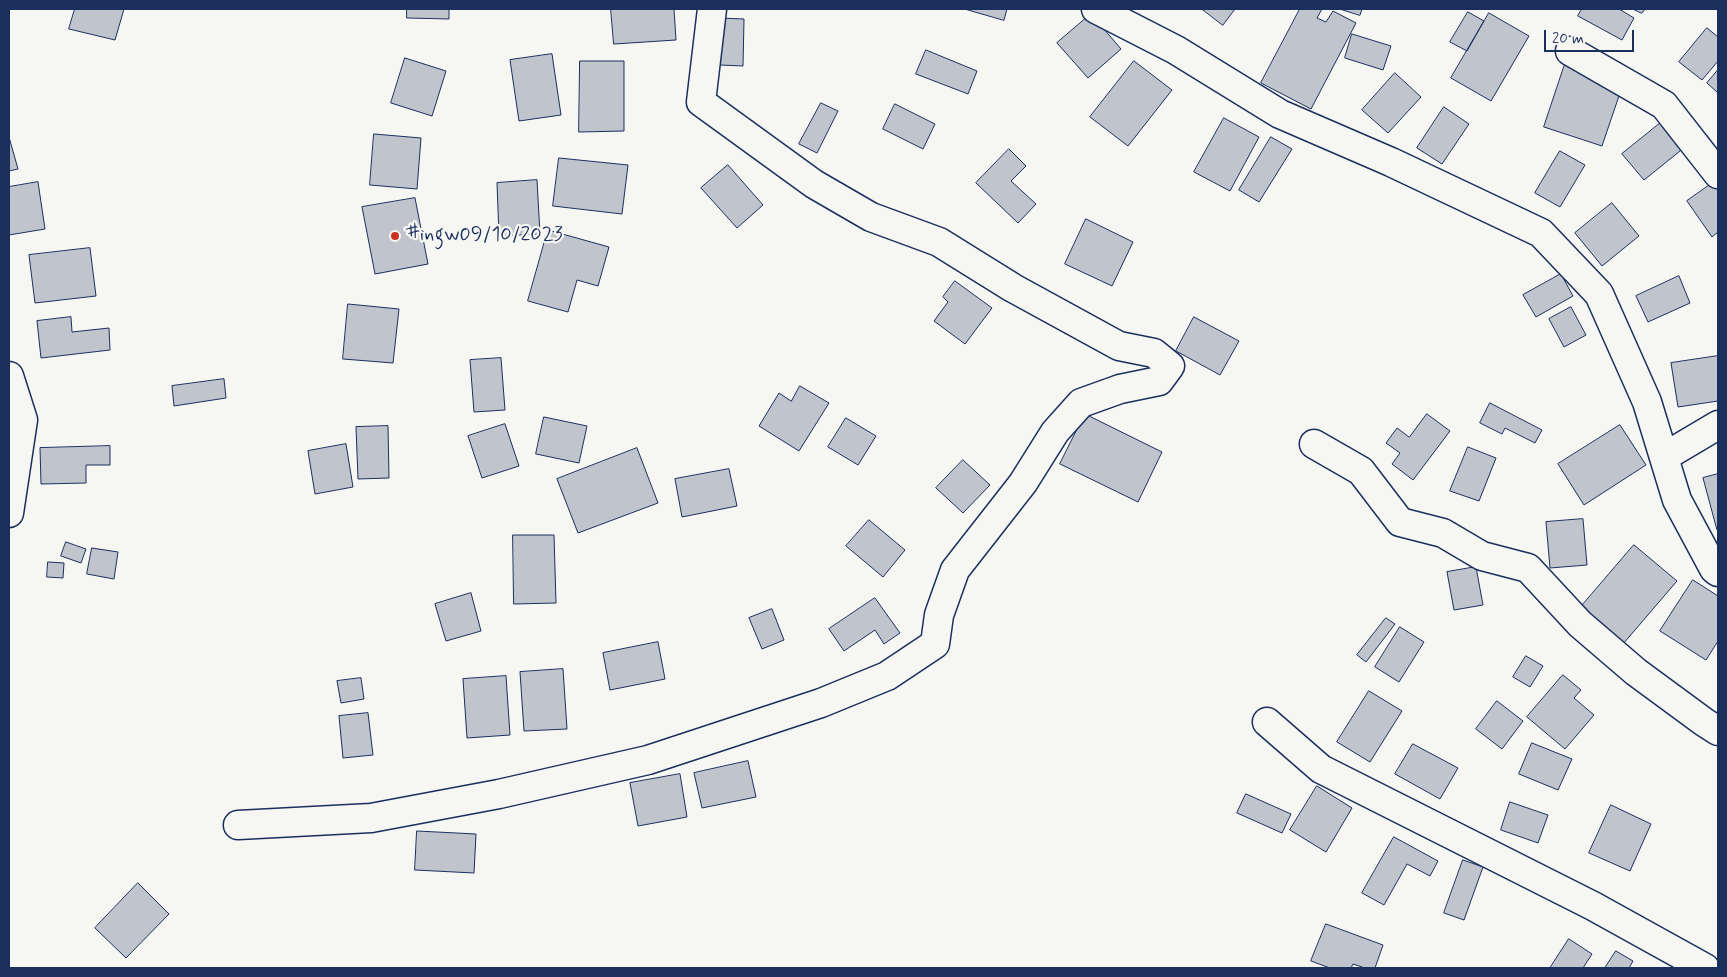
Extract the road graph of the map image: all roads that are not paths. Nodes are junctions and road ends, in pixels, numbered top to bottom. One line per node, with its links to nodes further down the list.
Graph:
1 (712, 9): 13 (street)
2 (1096, 9): 8 (street)
3 (1570, 51): 4 (street)
4 (1718, 174)
5 (9, 376): 9 (street)
6 (1718, 425): 8 (street)
7 (1314, 444): 12 (street)
8 (1664, 457): 10 (street)
9 (9, 513)
10 (1718, 572)
11 (1267, 722): 14 (street)
12 (1718, 730)
13 (238, 825)
14 (1705, 968)

